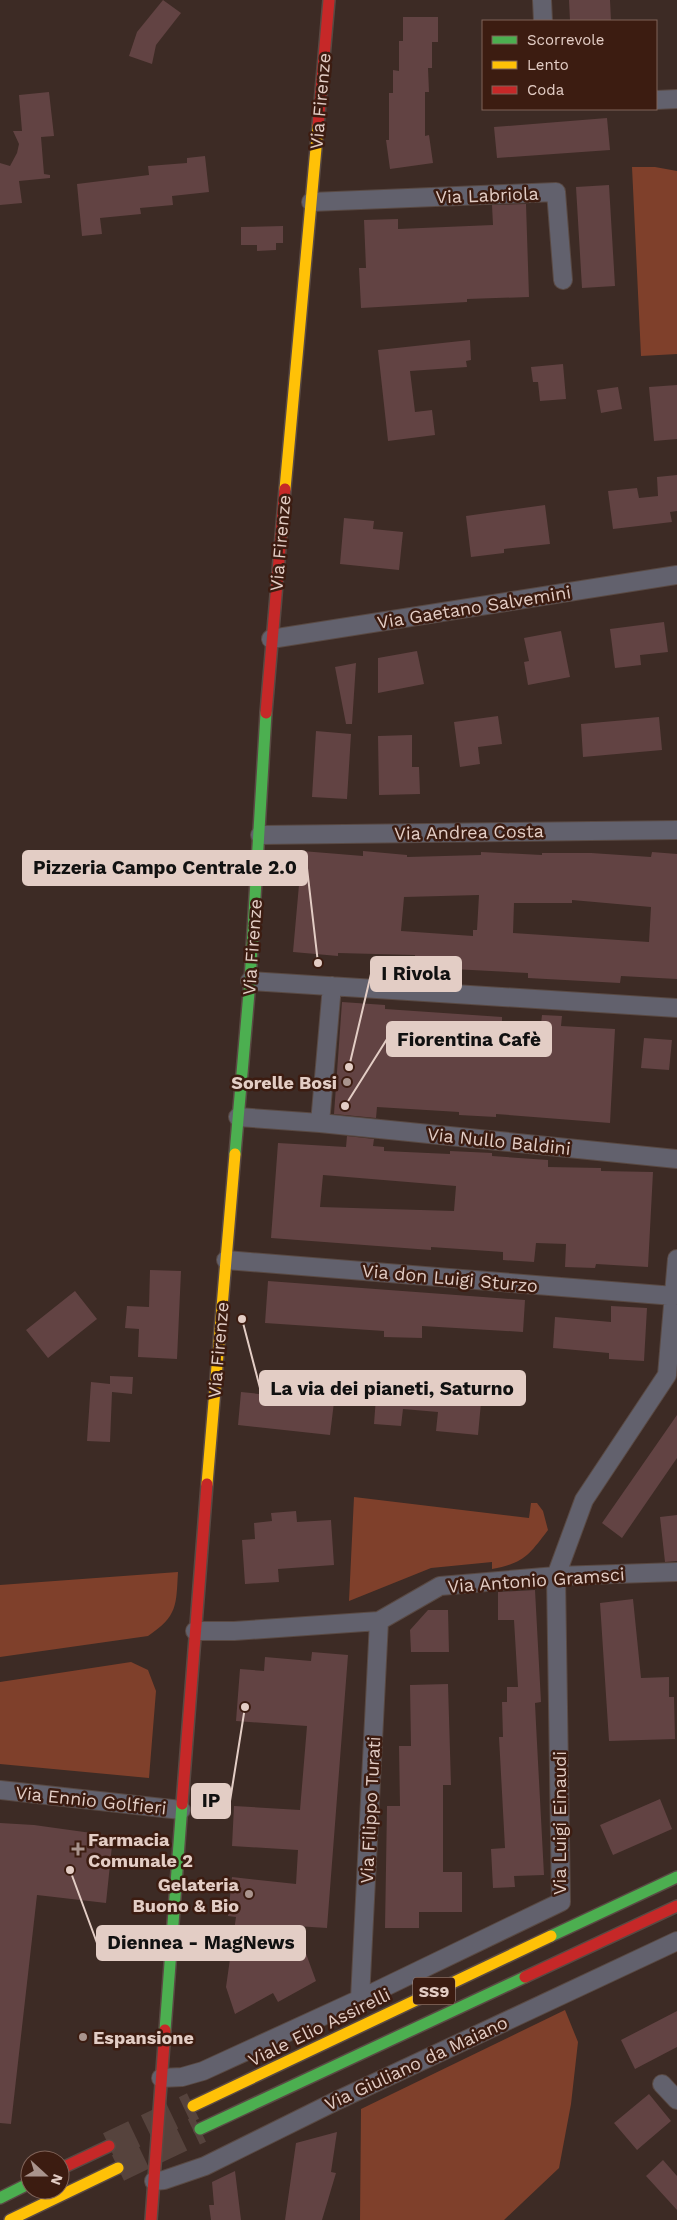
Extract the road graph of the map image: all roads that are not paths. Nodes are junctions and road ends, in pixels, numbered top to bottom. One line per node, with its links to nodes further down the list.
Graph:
1 (330, 0): 6 (street, Via Firenze)
2 (542, 0): 3 (street)
3 (543, 20)
4 (677, 98): 5 (street)
5 (657, 100)
6 (311, 202): 7 (street, Via Labriola); 9 (street, Via Firenze)
7 (563, 280)
8 (677, 574): 9 (street, Via Gaetano Salvemini)
9 (272, 639): 11 (street, Via Firenze)
10 (677, 830): 11 (street, Via Andrea Costa)
11 (260, 835): 12 (street, Via Firenze)
12 (250, 981): 13 (street); 15 (street, Via Firenze)
13 (332, 986): 14 (street); 16 (street)
14 (677, 1008)
15 (238, 1118): 16 (street, Via Nullo Baldini); 19 (street, Via Firenze)
16 (320, 1123): 17 (street, Via Nullo Baldini)
17 (677, 1159)
18 (677, 1259): 20 (street)
19 (226, 1260): 20 (street, Via don Luigi Sturzo); 24 (street, Via Firenze)
20 (674, 1296): 22 (street)
21 (677, 1572): 22 (street, Via Antonio Gramsci)
22 (556, 1576): 23 (street, Via Antonio Gramsci); 30 (street, Via Luigi Einaudi)
23 (379, 1621): 24 (street, Via Antonio Gramsci); 30 (street, Via Filippo Turati)
24 (195, 1631): 26 (street, Via Firenze)
25 (0, 1790): 26 (street, Via Ennio Golfieri)
26 (181, 1810): 31 (street, Via Firenze)
27 (677, 1877): 34 (street, Viale Elio Assirelli / SS9)
28 (677, 1906): 35 (street, SS9)
29 (677, 1941): 39 (street, Via Giuliano da Maiano)
30 (360, 1999): 31 (street, Via Luigi Einaudi)
31 (161, 2078): 39 (street, Via Firenze)
32 (662, 2084): 33 (street)
33 (677, 2100)
34 (193, 2106)
35 (200, 2129)
36 (109, 2146): 37 (street)
37 (70, 2164)
38 (118, 2168): 42 (street)
39 (154, 2181): 43 (street, Via Firenze)
40 (20, 2189): 41 (street)
41 (0, 2198)
42 (10, 2220)
43 (151, 2220)

